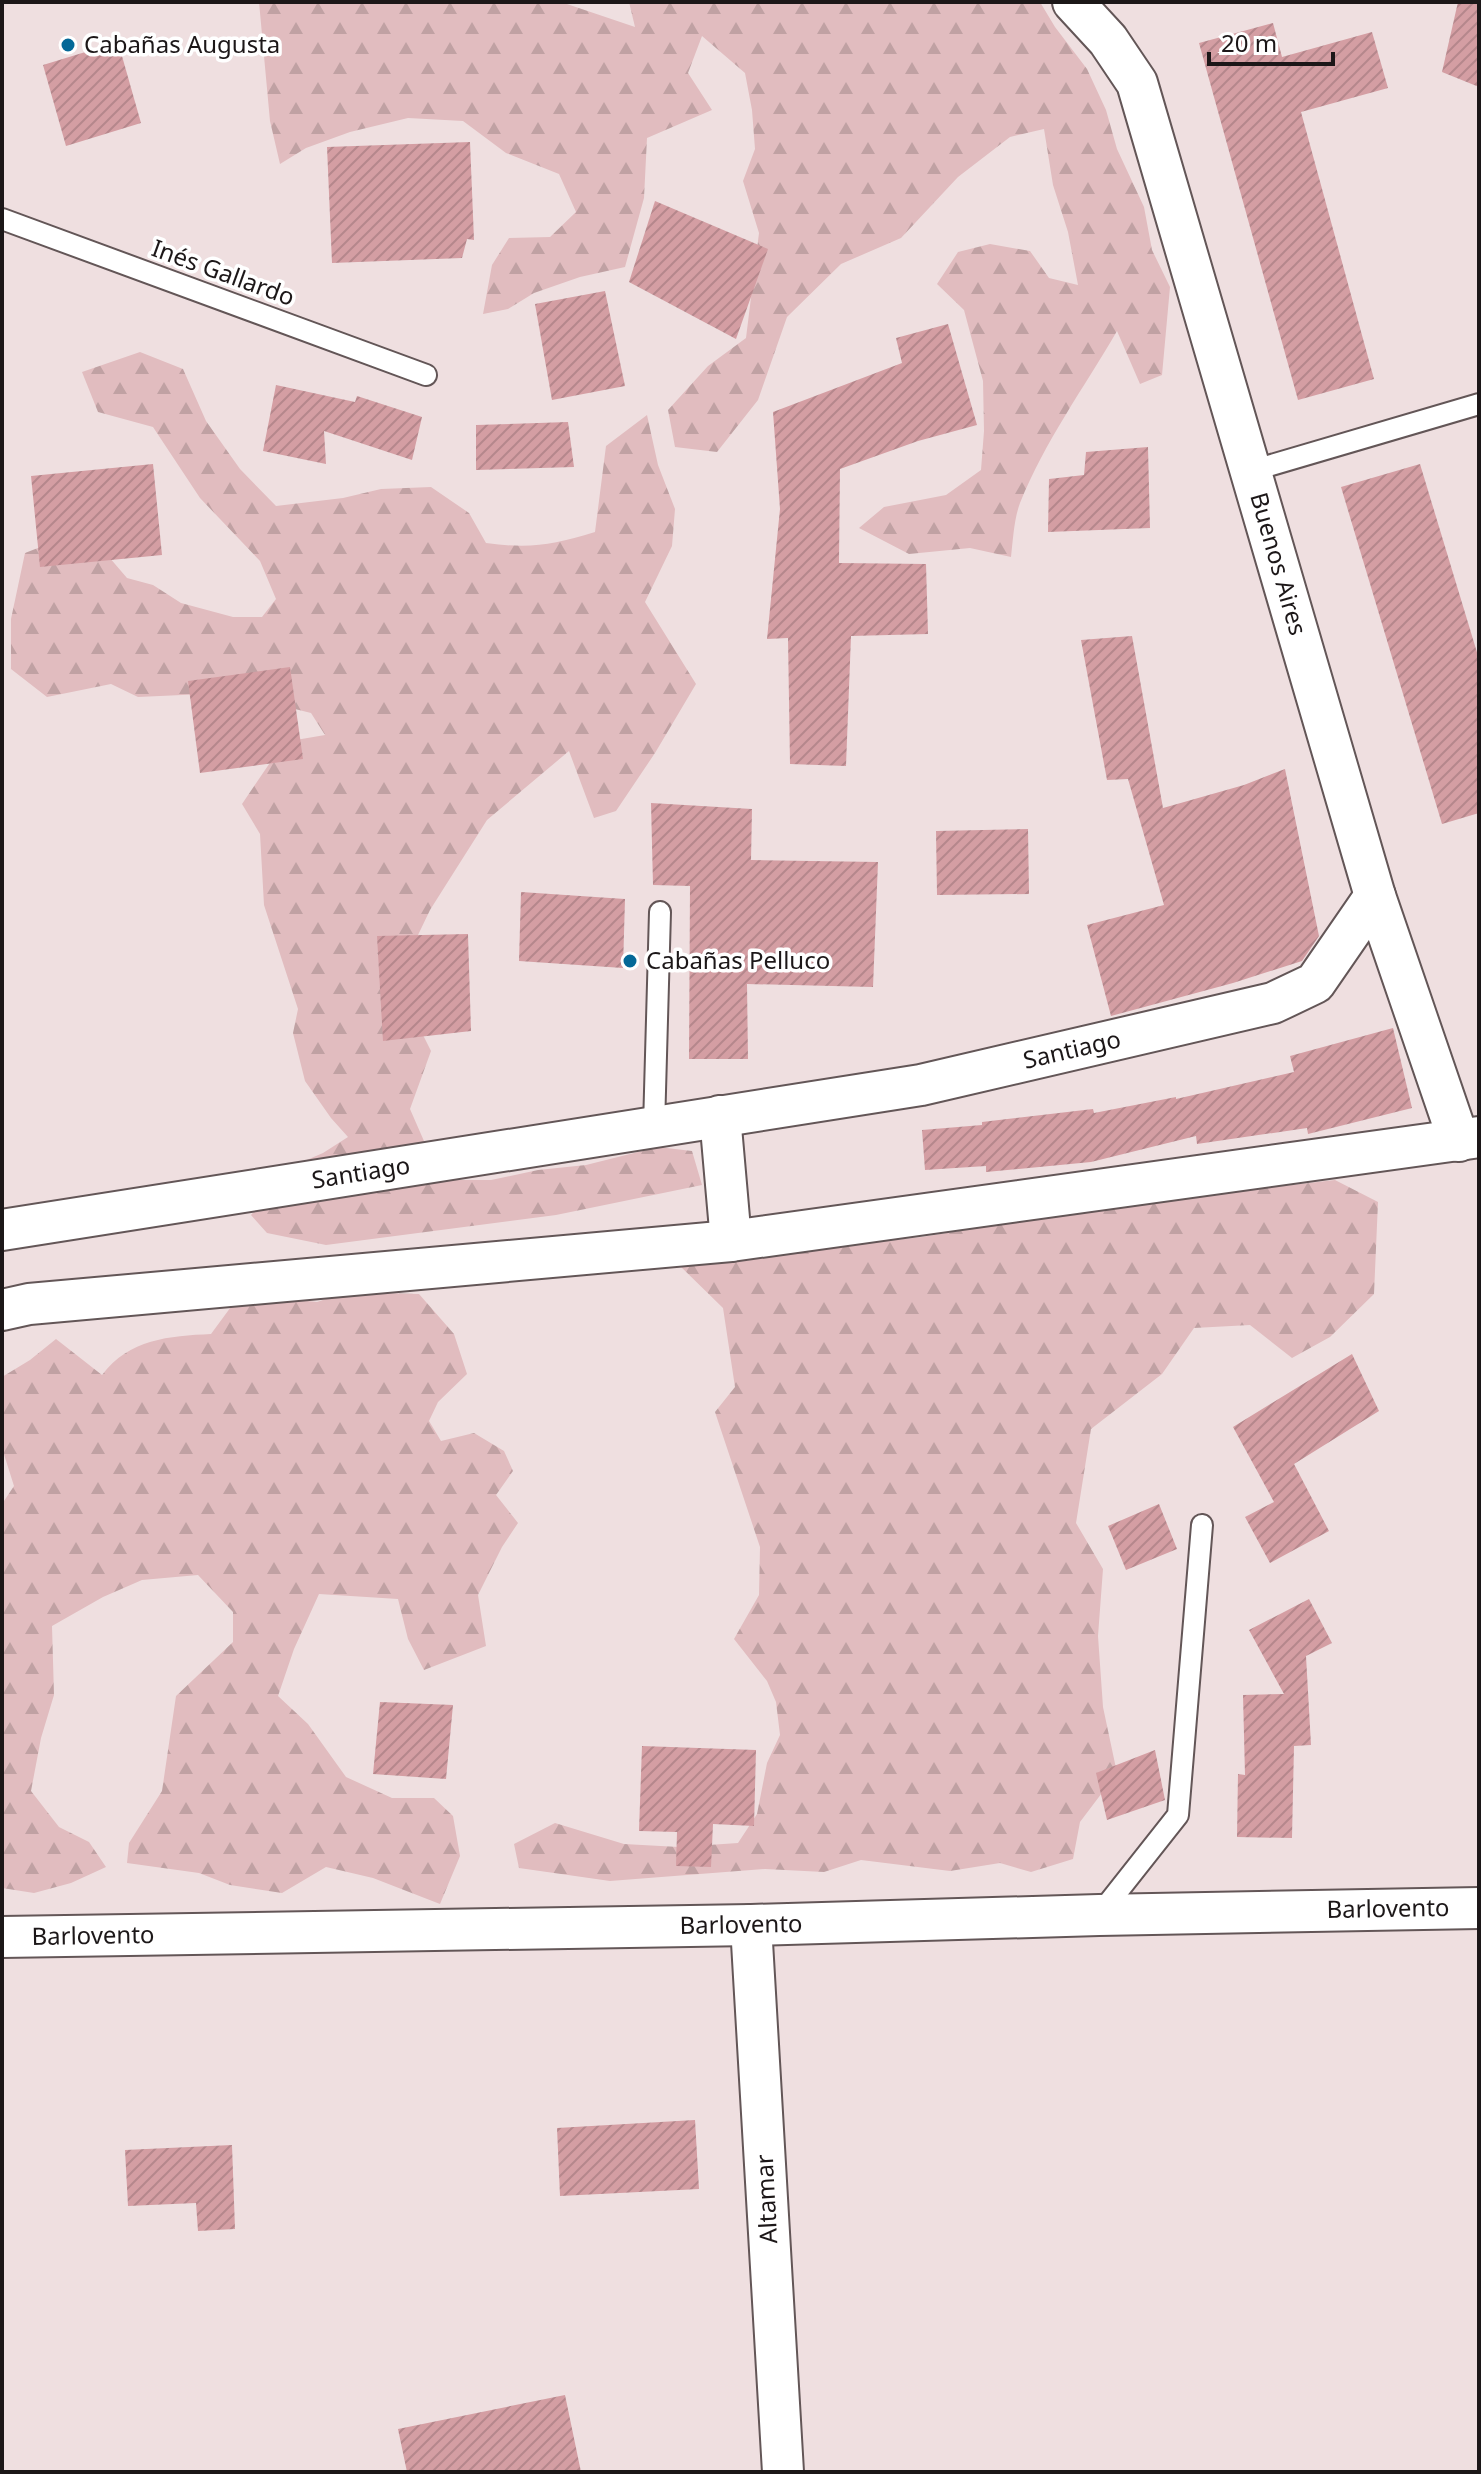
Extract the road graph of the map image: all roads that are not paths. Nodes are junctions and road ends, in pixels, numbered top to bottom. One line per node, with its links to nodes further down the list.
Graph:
1 (1075, 3): 5 (street, Buenos Aires)
2 (2, 219): 3 (lane, Inés Gallardo)
3 (426, 375)
4 (1479, 404): 5 (lane)
5 (1251, 471): 6 (street, Buenos Aires)
6 (1375, 896): 8 (street, Santiago); 10 (street, Buenos Aires)
7 (660, 912): 9 (lane)
8 (720, 1116): 9 (street, Santiago); 12 (street)
9 (654, 1127): 11 (street, Santiago)
10 (1469, 1139): 12 (street)
11 (2, 1230)
12 (731, 1241): 13 (street)
13 (2, 1310)
14 (1202, 1525): 16 (lane)
15 (1479, 1908): 16 (street, Barlovento)
16 (1099, 1915): 17 (street, Barlovento)
17 (751, 1925): 18 (street, Barlovento); 19 (street, Altamar)
18 (2, 1937)
19 (783, 2472)

